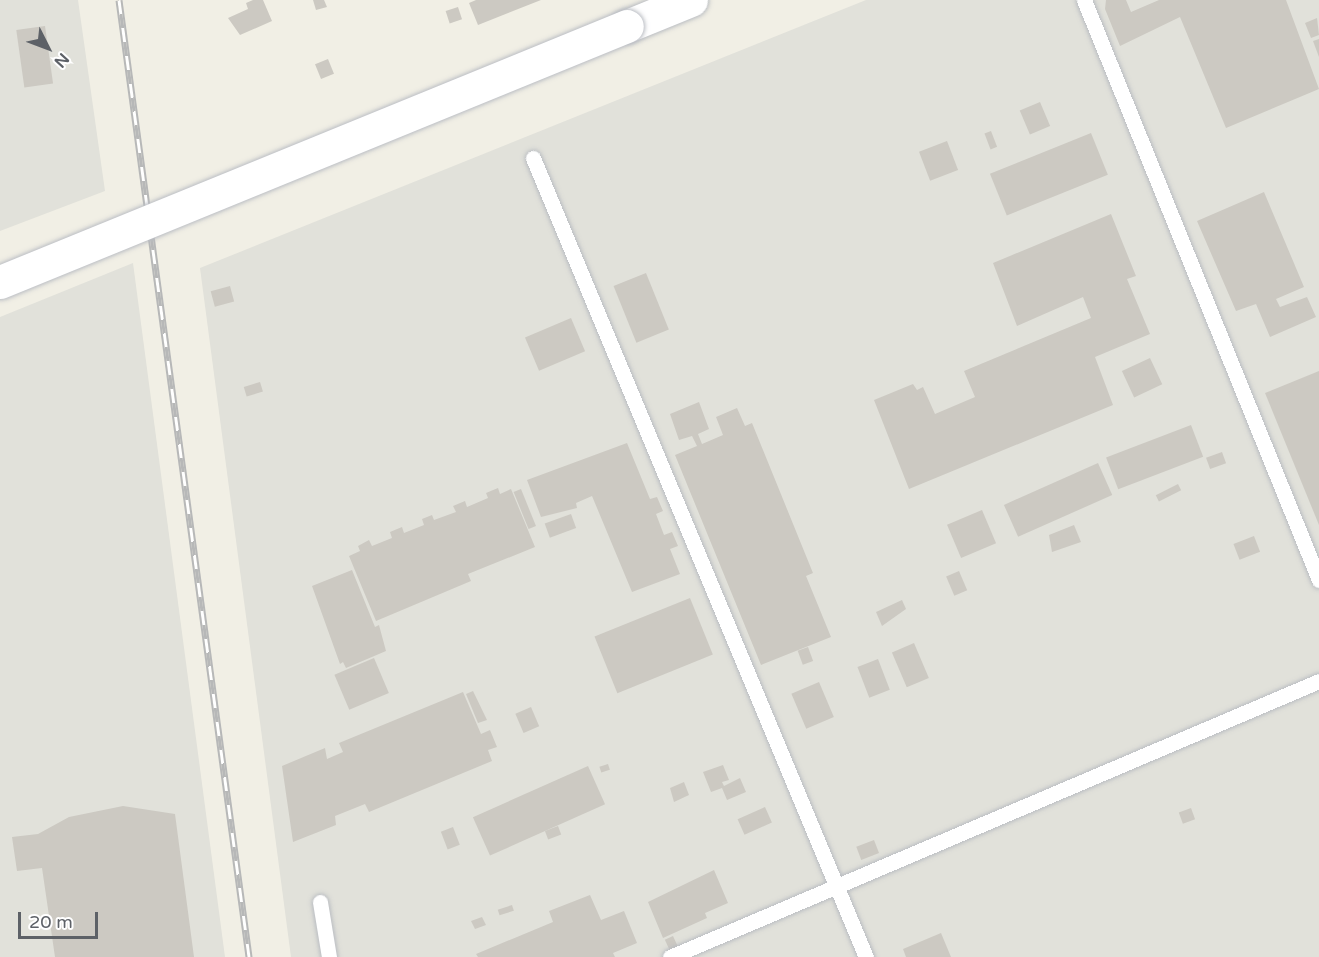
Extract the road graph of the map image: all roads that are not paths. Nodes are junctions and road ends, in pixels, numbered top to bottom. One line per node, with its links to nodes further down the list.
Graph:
1 (691, 0): 4 (street, bridge)
2 (1084, 0): 5 (lane)
3 (533, 158): 7 (lane)
4 (0, 282)
5 (1319, 580)
6 (1319, 681): 7 (lane)
7 (837, 886): 10 (lane); 11 (lane)
8 (320, 902): 9 (lane)
9 (330, 957)
10 (670, 957)
11 (866, 957)

